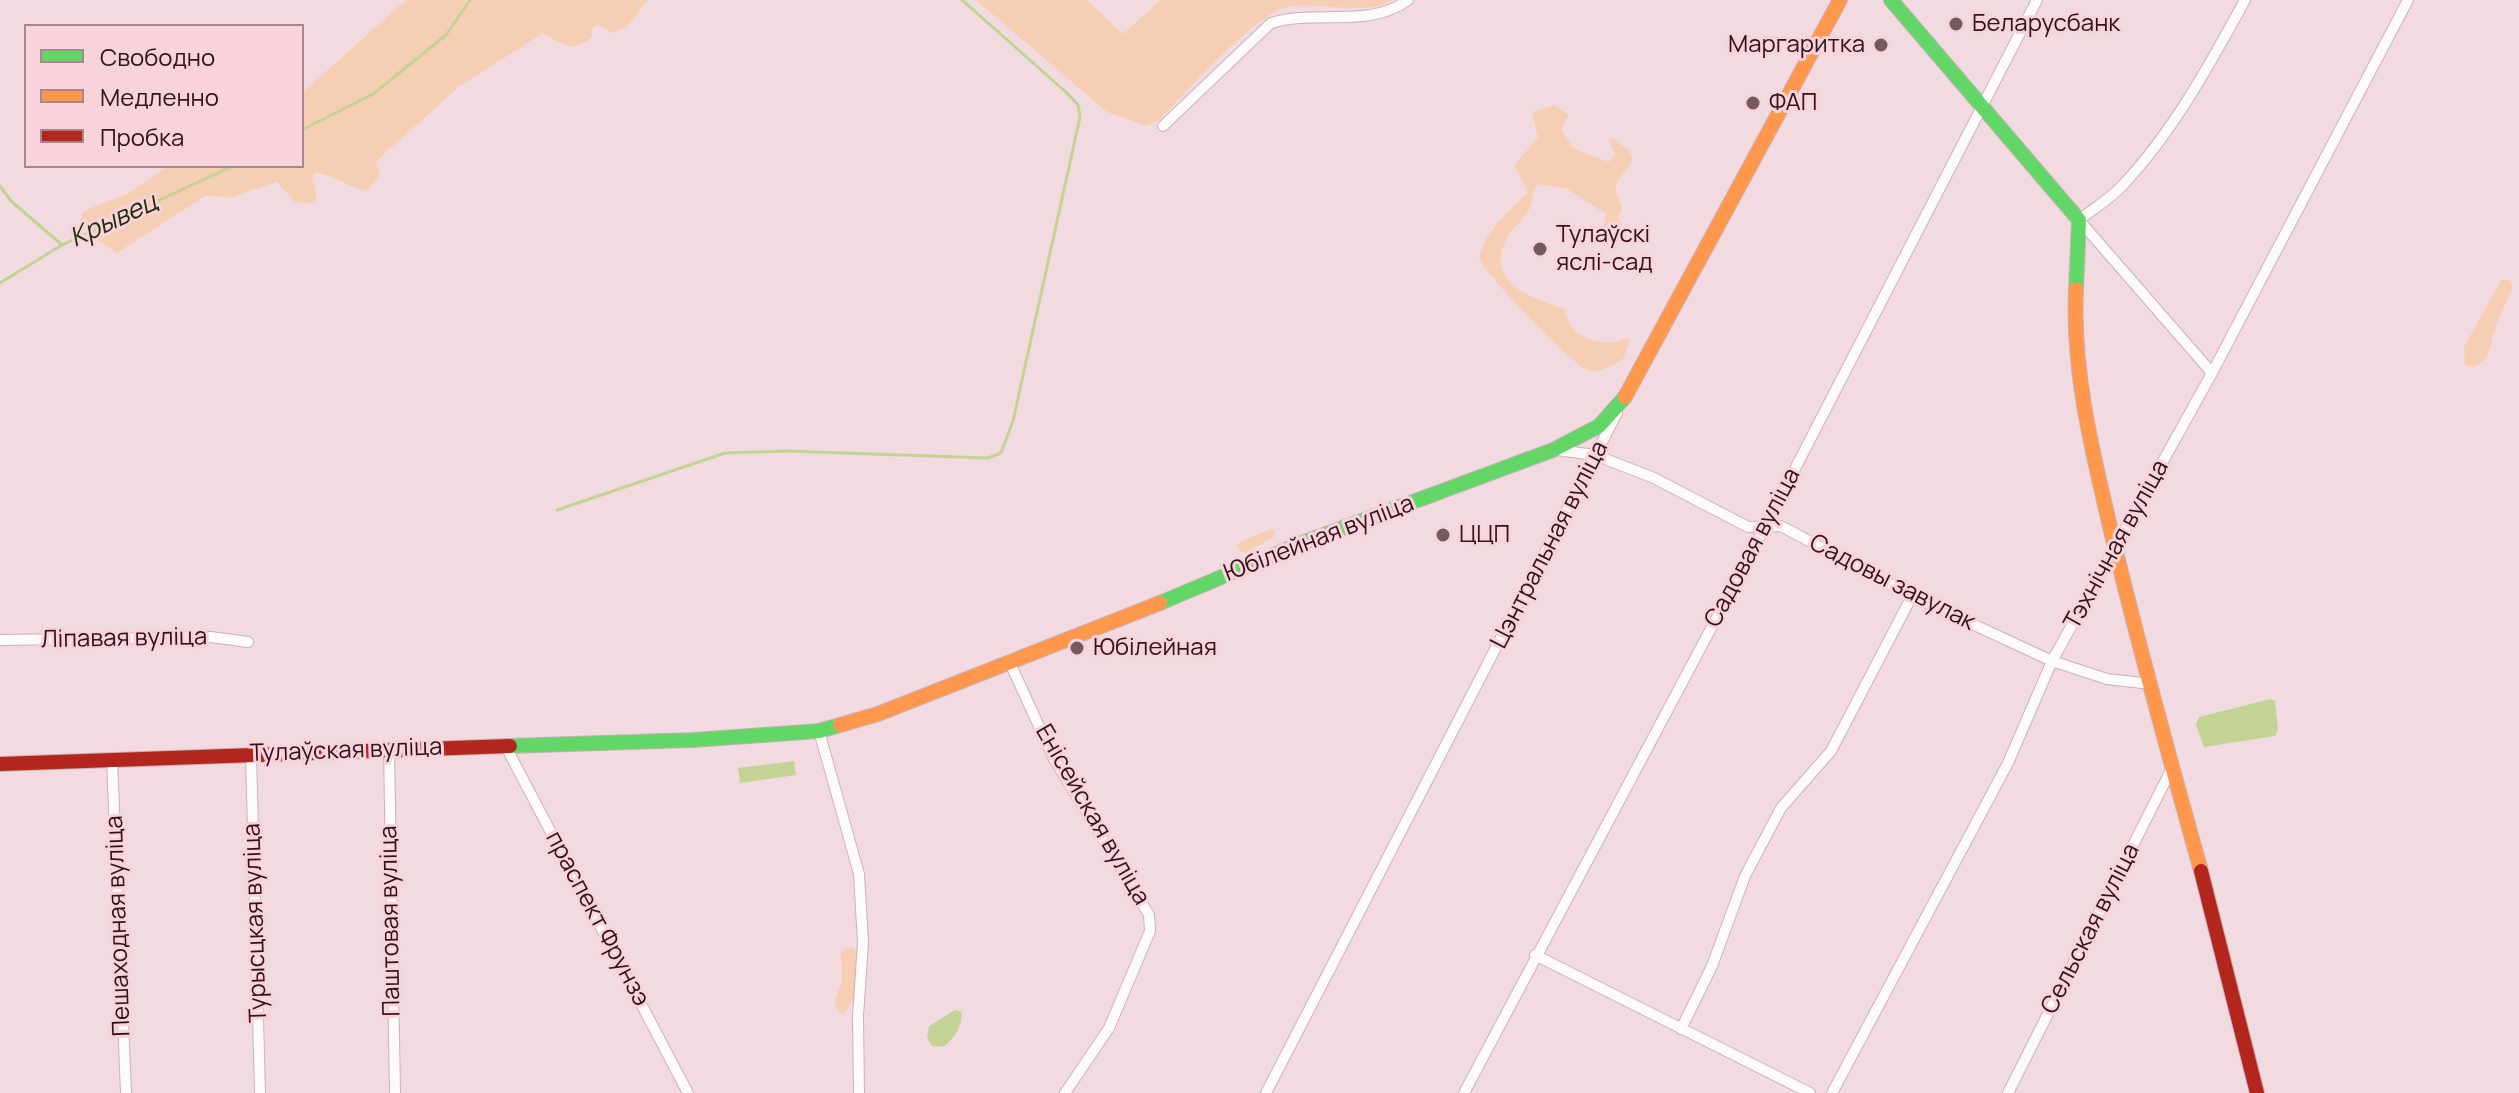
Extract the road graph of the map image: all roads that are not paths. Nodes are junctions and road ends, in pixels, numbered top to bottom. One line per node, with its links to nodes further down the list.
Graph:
1 (1408, 0): 8 (street)
2 (1840, 0): 11 (main road, Цэнтральная вуліца)
3 (1891, 0): 7 (main road)
4 (2037, 0): 7 (street, Садовая вуліца)
5 (2245, 0): 9 (street)
6 (2408, 0): 10 (street, Тэхнічная вуліца)
7 (1981, 106): 9 (main road); 14 (street, Садовая вуліца)
8 (1163, 126)
9 (2079, 220): 10 (street); 15 (main road)
10 (2212, 373): 15 (street, Тэхнічная вуліца)
11 (1621, 404): 12 (main road, Юбілейная вуліца); 13 (street, Цэнтральная вуліца)
12 (1553, 450): 13 (street, Садовы завулак); 20 (main road, Юбілейная вуліца)
13 (1595, 455): 14 (street, Садовы завулак); 37 (street, Цэнтральная вуліца)
14 (1766, 525): 16 (street, Садовы завулак); 29 (street, Садовая вуліца)
15 (2116, 549): 19 (street, Тэхнічная вуліца); 21 (main road)
16 (1912, 596): 19 (street, Садовы завулак); 30 (street)
17 (0, 640): 18 (street, Ліпавая вуліца)
18 (248, 642)
19 (2052, 661): 21 (street, Садовы завулак); 40 (street, Тэхнічная вуліца)
20 (1010, 663): 22 (main road, Юбілейная вуліца); 36 (street, Енісейская вуліца)
21 (2151, 684): 28 (main road)
22 (819, 731): 23 (main road, Тулаўская вуліца); 35 (street)
23 (505, 745): 24 (main road, Тулаўская вуліца); 34 (street, праспект Фрунзэ)
24 (389, 750): 25 (main road, Тулаўская вуліца); 33 (street, Паштовая вуліца)
25 (251, 754): 26 (main road, Тулаўская вуліца); 32 (street, Турысцкая вуліца)
26 (112, 760): 27 (main road, Тулаўская вуліца); 31 (street, Пешаходная вуліца)
27 (0, 764)
28 (2173, 766): 41 (street, Сельская вуліца); 42 (main road)
29 (1535, 955): 30 (street); 38 (street, Садовая вуліца)
30 (1681, 1029): 39 (street)
31 (126, 1093)
32 (260, 1093)
33 (395, 1093)
34 (688, 1093)
35 (859, 1093)
36 (1065, 1093)
37 (1266, 1093)
38 (1464, 1093)
39 (1810, 1093)
40 (1832, 1093)
41 (2008, 1093)
42 (2257, 1093)

